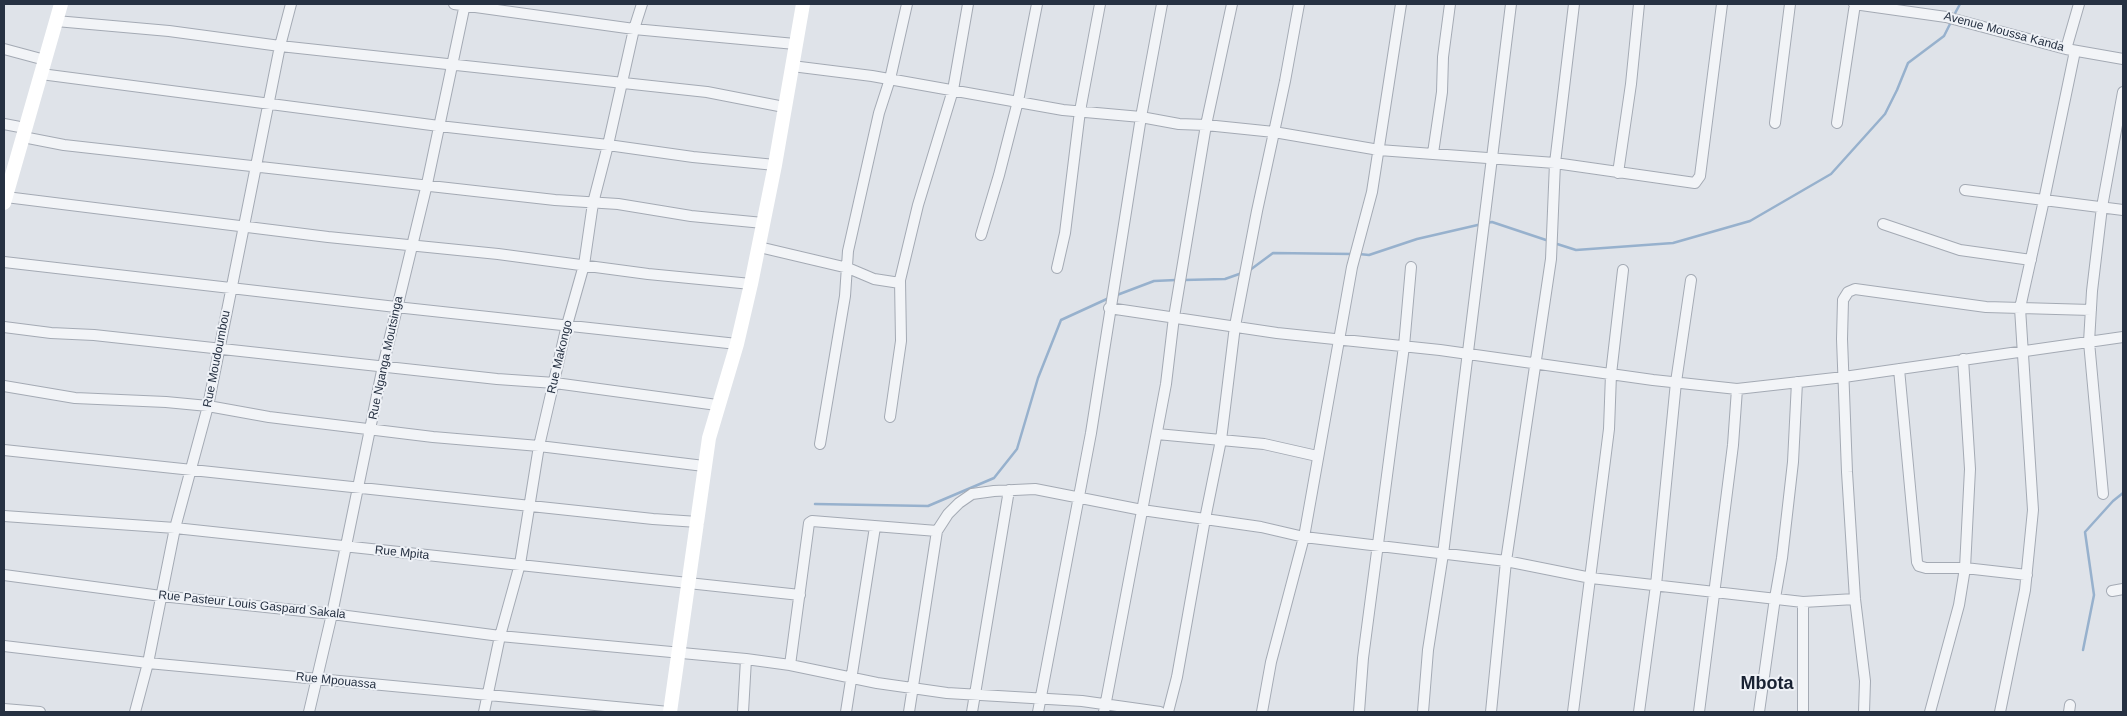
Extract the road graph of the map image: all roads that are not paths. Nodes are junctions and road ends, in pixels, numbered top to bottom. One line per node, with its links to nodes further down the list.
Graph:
1 (61, 4): 23 (street)
2 (291, 4): 26 (street, Rue Moudoumbou)
3 (461, 4): 24 (street); 31 (street, Rue Nganga Moutsinga)
4 (642, 4): 24 (street, Rue Makongo)
5 (803, 4): 25 (street)
6 (907, 4): 34 (street)
7 (968, 4): 36 (street)
8 (1037, 4): 38 (street)
9 (1100, 4): 41 (street)
10 (1162, 4): 42 (street)
11 (1232, 4): 46 (street)
12 (1299, 4): 48 (street)
13 (1401, 4): 51 (street)
14 (1450, 4): 52 (street)
15 (1511, 4): 53 (street)
16 (1574, 4): 54 (street)
17 (1639, 4): 57 (street)
18 (1722, 4): 57 (street)
19 (1790, 4): 43 (street)
20 (1855, 4): 22 (street, Avenue Moussa Kanda); 44 (street)
21 (2079, 4): 28 (street)
22 (1914, 8): 28 (street, Avenue Moussa Kanda)
23 (56, 21): 26 (street); 30 (street)
24 (634, 29): 25 (street); 35 (street, Rue Makongo)
25 (795, 44): 32 (street)
26 (280, 46): 31 (street); 39 (street, Rue Moudoumbou)
27 (4, 49): 30 (street)
28 (2070, 50): 29 (street, Avenue Moussa Kanda); 61 (street)
29 (2123, 59)
30 (45, 60): 33 (street)
31 (453, 66): 35 (street); 47 (street, Rue Nganga Moutsinga)
32 (792, 66): 34 (street); 40 (street)
33 (40, 74): 39 (street); 49 (street)
34 (890, 79): 36 (street); 75 (street)
35 (622, 84): 40 (street); 50 (street, Rue Makongo)
36 (954, 90): 38 (street); 79 (street)
37 (2123, 92): 63 (street)
38 (1018, 101): 41 (street); 68 (street)
39 (269, 103): 47 (street); 56 (street, Rue Moudoumbou)
40 (784, 107): 55 (street)
41 (1080, 111): 42 (street); 76 (street)
42 (1140, 117): 46 (street); 83 (street)
43 (1775, 123)
44 (1838, 123)
45 (4, 124): 49 (street)
46 (1206, 125): 48 (street); 86 (street)
47 (439, 126): 50 (street); 58 (street, Rue Nganga Moutsinga)
48 (1274, 132): 51 (street); 88 (street)
49 (24, 133): 56 (street); 60 (street)
50 (608, 145): 55 (street); 62 (street, Rue Makongo)
51 (1379, 150): 52 (street); 91 (street)
52 (1433, 153): 53 (street)
53 (1493, 157): 54 (street); 97 (street)
54 (1555, 163): 57 (street); 99 (street)
55 (775, 165): 65 (street)
56 (256, 166): 58 (street); 67 (street, Rue Moudoumbou)
57 (1618, 173)
58 (428, 184): 62 (street); 69 (street, Rue Nganga Moutsinga)
59 (1965, 190): 61 (street)
60 (5, 200): 67 (street)
61 (2044, 200): 63 (street); 71 (street)
62 (593, 203): 65 (street); 73 (street, Rue Makongo)
63 (2102, 208): 64 (street); 85 (street)
64 (2123, 210)
65 (763, 223): 70 (street)
66 (1883, 224): 71 (street)
67 (245, 228): 69 (street); 81 (street, Rue Moudoumbou)
68 (981, 235)
69 (412, 246): 73 (street); 82 (street, Rue Nganga Moutsinga)
70 (759, 246): 75 (street); 80 (street)
71 (2030, 260): 84 (street)
72 (4, 262): 81 (street)
73 (584, 265): 80 (street); 87 (street, Rue Makongo)
74 (1411, 266): 94 (street)
75 (848, 268): 79 (street); 115 (street)
76 (1057, 268)
77 (1623, 270): 102 (street)
78 (1690, 280): 104 (street)
79 (900, 283): 111 (street)
80 (751, 284): 93 (street)
81 (231, 288): 82 (street); 95 (street, Rue Moudoumbou)
82 (396, 307): 87 (street); 100 (street, Rue Nganga Moutsinga)
83 (1110, 308): 86 (street); 124 (street)
84 (2020, 308): 85 (street); 96 (street); 103 (street)
85 (2091, 310): 92 (street)
86 (1174, 317): 88 (street); 113 (street)
87 (567, 325): 93 (street); 106 (street, Rue Makongo)
88 (1235, 326): 91 (street); 114 (street)
89 (4, 327): 95 (street)
90 (2123, 337): 92 (street)
91 (1340, 340): 94 (street); 118 (street)
92 (2088, 342): 96 (street); 123 (street)
93 (737, 344): 109 (street)
94 (1404, 346): 97 (street); 135 (street)
95 (219, 349): 100 (street); 110 (street, Rue Moudoumbou)
96 (2023, 350): 98 (street); 141 (street)
97 (1467, 354): 99 (street); 136 (street)
98 (1963, 359): 101 (street); 139 (street)
99 (1535, 362): 102 (street); 137 (street)
100 (383, 366): 106 (street); 112 (street, Rue Nganga Moutsinga)
101 (1899, 369): 103 (street); 139 (street)
102 (1611, 374): 104 (street); 142 (street)
103 (1844, 377): 105 (street); 151 (street)
104 (1676, 382): 108 (street); 144 (street)
105 (1797, 382): 108 (street); 150 (street)
106 (555, 383): 109 (street); 116 (street, Rue Makongo)
107 (4, 386): 110 (street)
108 (1737, 389): 147 (street)
109 (717, 405): 119 (street)
110 (208, 406): 112 (street); 120 (street, Rue Moudoumbou)
111 (890, 417)
112 (371, 428): 116 (street); 121 (street, Rue Nganga Moutsinga)
113 (1157, 434): 114 (street); 126 (street)
114 (1221, 440): 118 (street); 128 (street)
115 (820, 444)
116 (539, 446): 119 (street); 125 (street, Rue Makongo)
117 (4, 450): 120 (street)
118 (1317, 456): 133 (street)
119 (704, 466): 129 (street)
120 (191, 471): 121 (street); 131 (street, Rue Moudoumbou)
121 (357, 487): 125 (street); 134 (street, Rue Nganga Moutsinga)
122 (1010, 490): 124 (street); 132 (street); 164 (street)
123 (2103, 494)
124 (1078, 496): 126 (street); 165 (street)
125 (530, 505): 129 (street); 138 (street, Rue Makongo)
126 (1142, 510): 128 (street); 166 (street)
127 (4, 516): 131 (street, Rue Mpita)
128 (1205, 519): 133 (street); 179 (street)
129 (698, 522): 143 (street)
130 (875, 527): 132 (street); 148 (street); 160 (street)
131 (175, 528): 134 (street, Rue Mpita); 149 (street, Rue Moudoumbou)
132 (937, 531): 162 (street)
133 (1304, 537): 135 (street); 180 (street)
134 (346, 547): 138 (street, Rue Mpita); 153 (street, Rue Nganga Moutsinga)
135 (1378, 547): 136 (street); 181 (street)
136 (1443, 554): 137 (street); 182 (street)
137 (1506, 561): 142 (street); 183 (street)
138 (520, 564): 143 (street, Rue Mpita); 154 (street, Rue Makongo)
139 (1965, 568): 141 (street); 190 (street)
140 (4, 575): 149 (street, Rue Pasteur Louis Gaspard Sakala)
141 (2027, 575): 191 (street)
142 (1591, 578): 144 (street); 184 (street)
143 (690, 583): 148 (street, Rue Mpita); 156 (street)
144 (1656, 585): 147 (street); 185 (street)
145 (2123, 589): 146 (street)
146 (2112, 591)
147 (1714, 592): 150 (street); 186 (street)
148 (800, 595): 159 (street)
149 (161, 596): 153 (street, Rue Pasteur Louis Gaspard Sakala); 158 (street, Rue Moudoumbou)
150 (1774, 598): 152 (street); 187 (street)
151 (1855, 599): 152 (street); 189 (street)
152 (1804, 602): 188 (street)
153 (332, 614): 154 (street, Rue Pasteur Louis Gaspard Sakala); 161 (street, Rue Nganga Moutsinga)
154 (500, 636): 156 (street, Rue Pasteur Louis Gaspard Sakala); 163 (street, Rue Makongo)
155 (4, 646): 158 (street, Rue Mpouassa)
156 (678, 653): 157 (street, Rue Pasteur Louis Gaspard Sakala); 172 (street)
157 (746, 658): 159 (street, Rue Pasteur Louis Gaspard Sakala); 173 (street)
158 (148, 663): 161 (street, Rue Mpouassa); 169 (street, Rue Moudoumbou)
159 (790, 665): 160 (street, Rue Pasteur Louis Gaspard Sakala)
160 (852, 677): 162 (street, Rue Pasteur Louis Gaspard Sakala); 174 (street)
161 (316, 679): 163 (street, Rue Mpouassa); 170 (street, Rue Nganga Moutsinga)
162 (914, 689): 164 (street, Rue Pasteur Louis Gaspard Sakala); 175 (street)
163 (488, 696): 171 (street, Rue Makongo); 172 (street, Rue Mpouassa)
164 (975, 696): 165 (street, Rue Pasteur Louis Gaspard Sakala); 176 (street)
165 (1041, 699): 166 (street, Rue Pasteur Louis Gaspard Sakala); 177 (street)
166 (1105, 708): 178 (street, Rue Pasteur Louis Gaspard Sakala)
167 (4, 709): 168 (street)
168 (40, 712)
169 (135, 712)
170 (309, 712)
171 (484, 712)
172 (669, 712)
173 (743, 712)
174 (846, 712)
175 (909, 712)
176 (972, 712)
177 (1038, 712)
178 (1160, 712)
179 (1168, 712)
180 (1262, 712)
181 (1359, 712)
182 (1424, 712)
183 (1491, 712)
184 (1573, 712)
185 (1639, 712)
186 (1699, 712)
187 (1759, 712)
188 (1803, 712)
189 (1864, 712)
190 (1930, 712)
191 (2000, 712)

